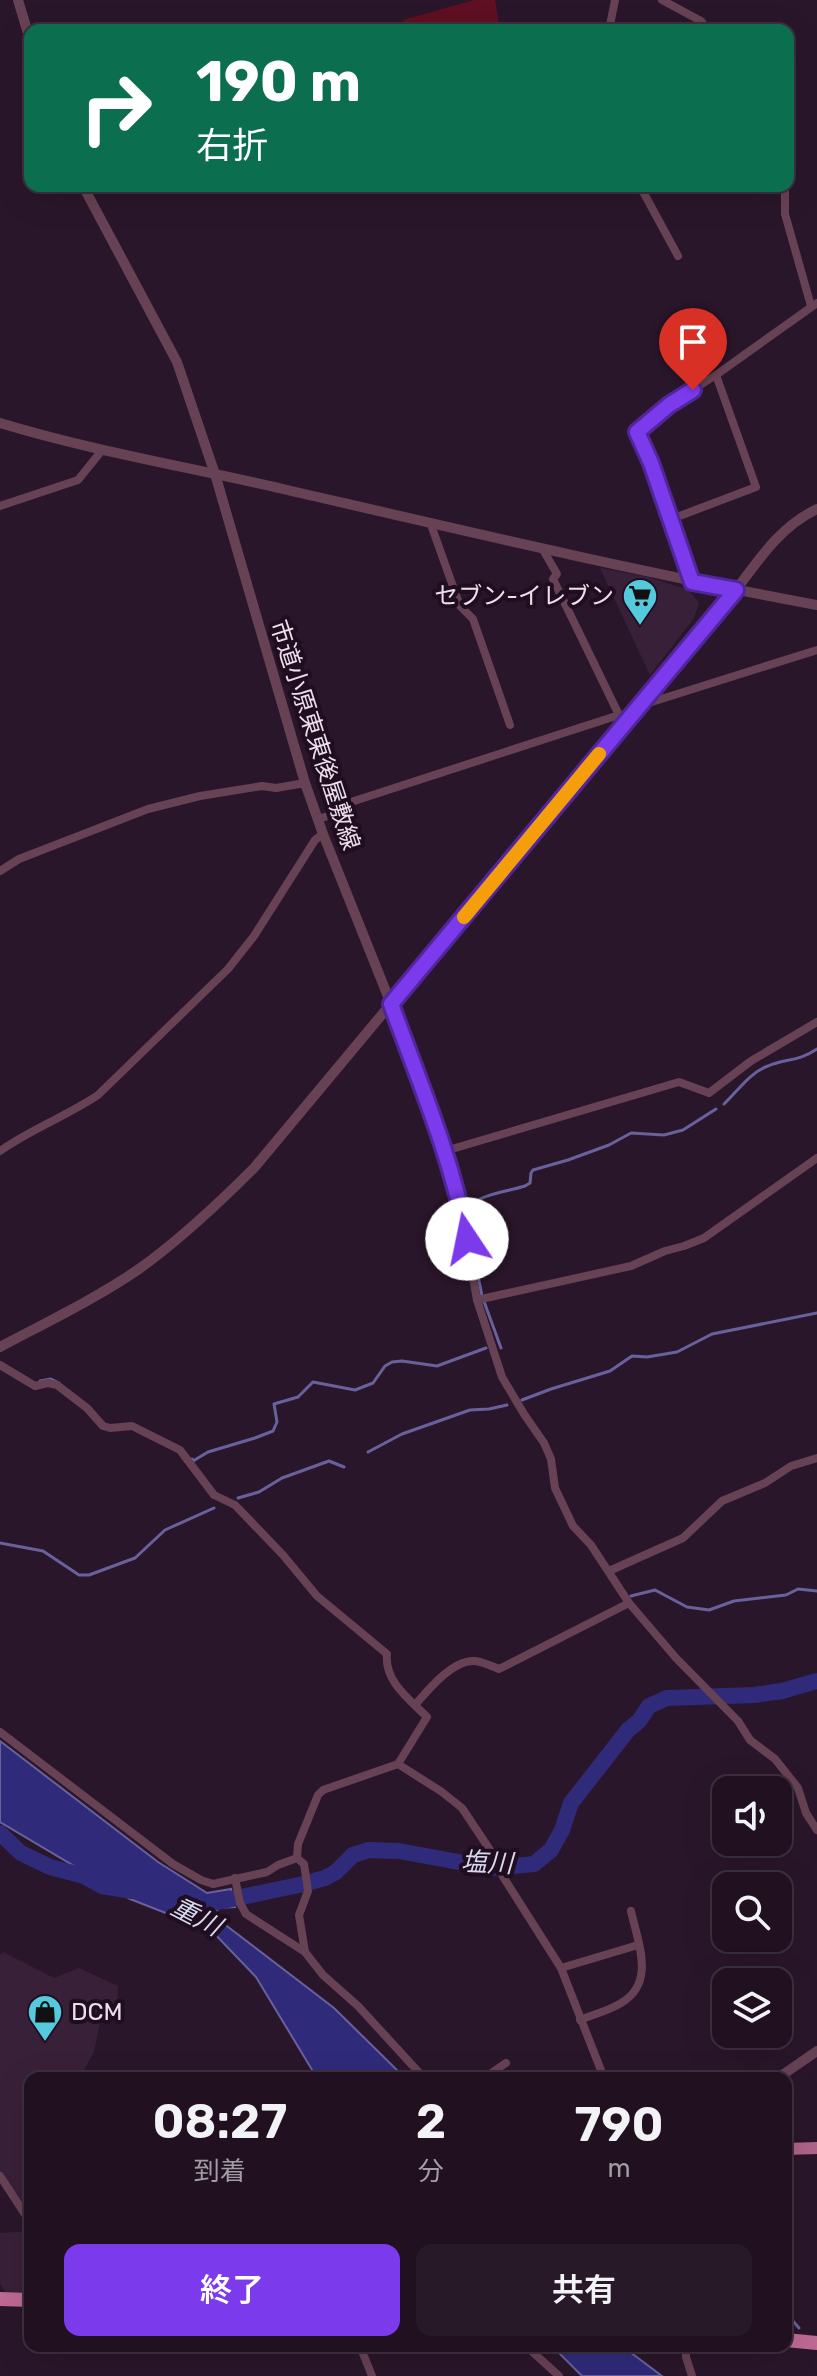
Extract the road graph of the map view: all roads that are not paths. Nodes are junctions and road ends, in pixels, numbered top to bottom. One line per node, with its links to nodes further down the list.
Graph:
1 (18, 0): 4 (street)
2 (615, 0): 5 (street)
3 (662, 0): 6 (street)
4 (25, 24)
5 (610, 24)
6 (703, 24)
7 (86, 192): 15 (street, 市道小原東東後屋敷線)
8 (643, 192): 10 (street)
9 (785, 192): 11 (street)
10 (678, 256)
11 (814, 304): 12 (street)
12 (716, 375): 18 (street); 18 (street)
13 (0, 423): 14 (street)
14 (103, 449): 15 (street); 16 (street)
15 (215, 474): 19 (street); 28 (street, 市道小原東東後屋敷線)
16 (0, 506)
17 (817, 509): 22 (street)
18 (669, 520): 21 (street)
19 (430, 522): 20 (street); 27 (street)
20 (542, 547): 21 (street); 26 (street)
21 (692, 582): 22 (street)
22 (736, 590): 23 (street); 25 (street)
23 (817, 605)
24 (817, 650): 25 (street)
25 (639, 706): 26 (street)
26 (623, 718): 29 (street); 32 (street)
27 (510, 725)
28 (305, 783): 29 (street, 市道小原東東後屋敷線); 31 (street)
29 (318, 819): 30 (street, 市道小原東東後屋敷線)
30 (323, 834): 32 (street, 市道小原東東後屋敷線); 34 (street)
31 (0, 871)
32 (391, 1004): 35 (street, 市道小原東東後屋敷線); 38 (street)
33 (817, 1022): 35 (street)
34 (0, 1151)
35 (445, 1151): 37 (street)
36 (817, 1158): 37 (street)
37 (481, 1299): 41 (street)
38 (0, 1347)
39 (0, 1365): 43 (street)
40 (817, 1458): 41 (street)
41 (609, 1571): 42 (street)
42 (629, 1603): 43 (street); 46 (street)
43 (415, 1705): 45 (street)
44 (0, 1732): 48 (street)
45 (398, 1764): 47 (street); 52 (street)
46 (817, 1830)
47 (300, 1861): 48 (street); 51 (street)
48 (235, 1878): 51 (street)
49 (631, 1911): 50 (street)
50 (638, 1945): 52 (street); 53 (street)
51 (305, 1952): 56 (street)
52 (561, 1968): 53 (street)
53 (580, 2020): 58 (street)
54 (817, 2051): 59 (street)
55 (506, 2063): 57 (street)
56 (418, 2072)
57 (493, 2072)
58 (602, 2072)
59 (787, 2072)
60 (817, 2148): 61 (main road)
61 (792, 2149)
62 (0, 2176): 63 (street)
63 (24, 2213)
64 (0, 2299): 65 (highway)
65 (24, 2299)
66 (792, 2341): 67 (highway)
67 (817, 2343)
68 (362, 2352): 71 (street)
69 (533, 2352): 72 (street)
70 (686, 2352): 73 (street)
71 (372, 2376)
72 (559, 2376)
73 (692, 2376)

